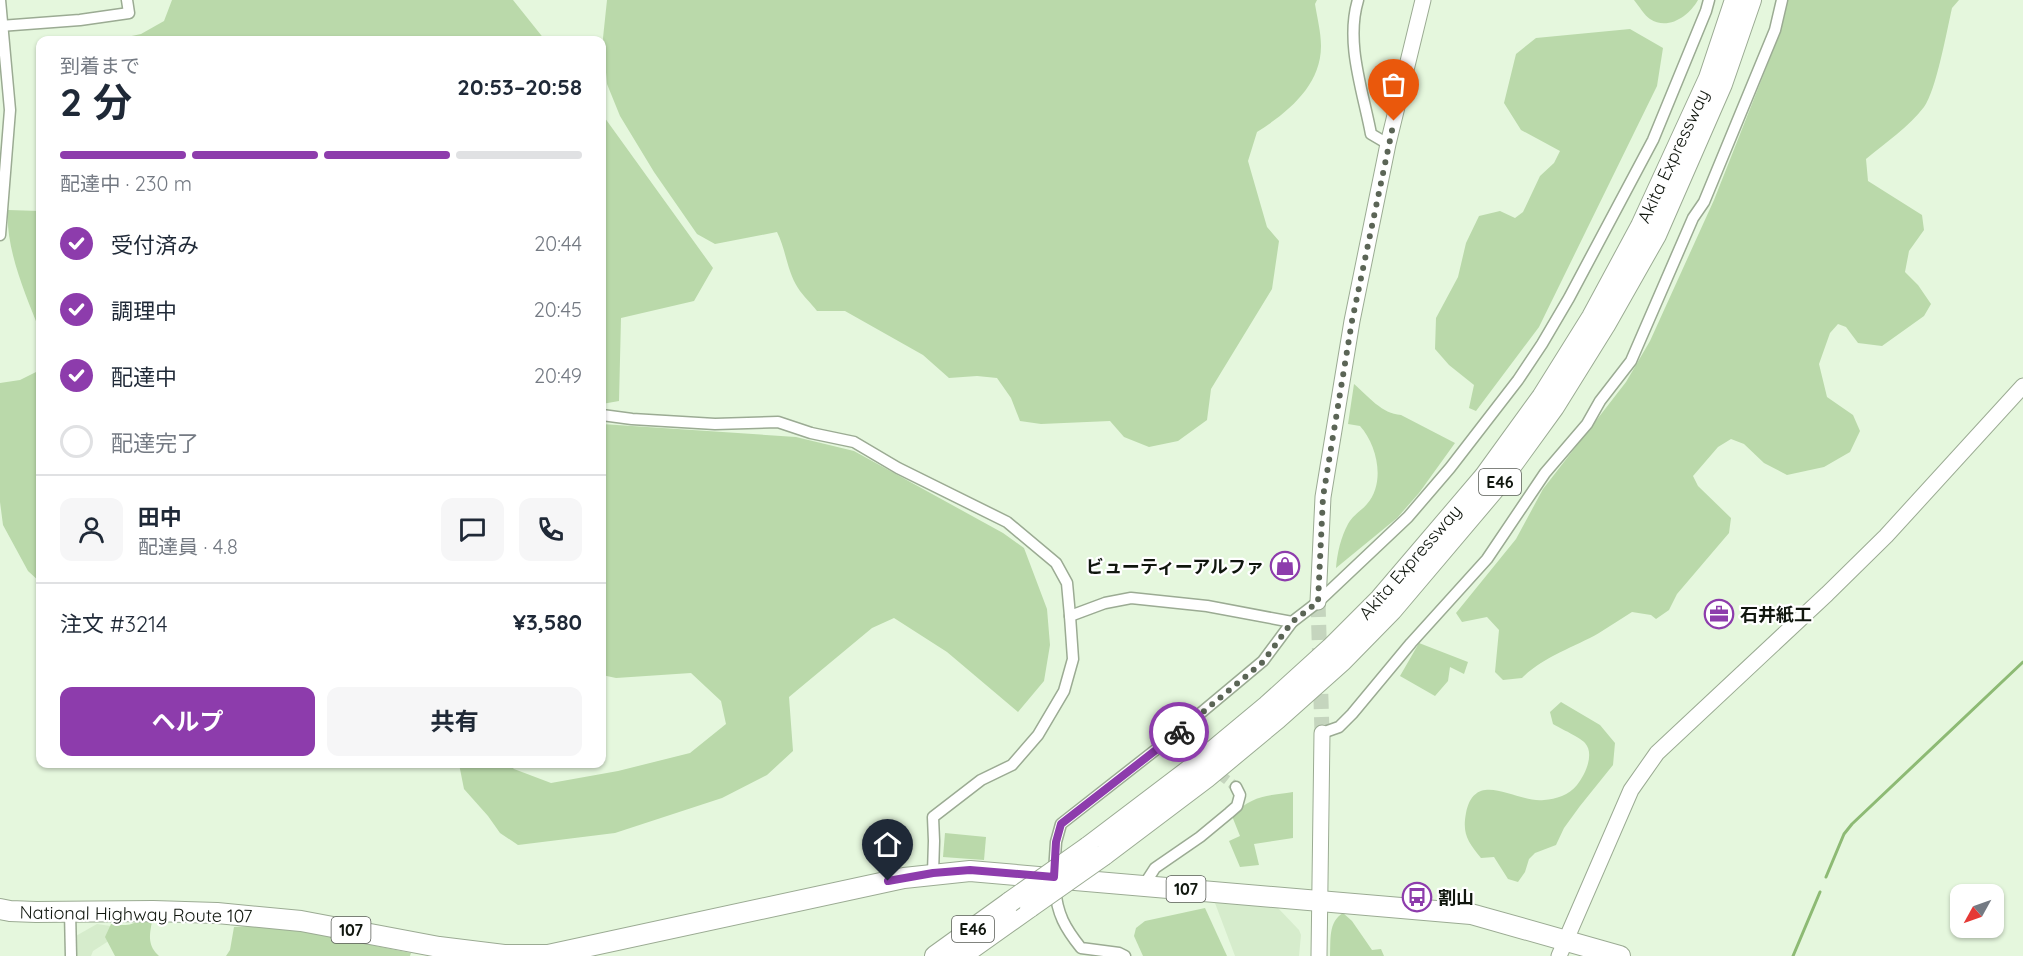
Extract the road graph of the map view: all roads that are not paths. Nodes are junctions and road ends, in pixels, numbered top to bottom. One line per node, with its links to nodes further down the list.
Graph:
1 (0, 0): 9 (street)
2 (127, 0): 9 (street)
3 (1358, 0): 11 (street)
4 (1423, 0): 11 (main road)
5 (1709, 0): 15 (street)
6 (1735, 0): 20 (highway, Akita Expressway / E46)
7 (1751, 0): 20 (highway, Akita Expressway / E46)
8 (1782, 0): 18 (street)
9 (1, 26): 10 (street)
10 (5, 110): 12 (street)
11 (1388, 144): 15 (main road)
12 (0, 235)
13 (2023, 386): 27 (main road)
14 (606, 416): 16 (street)
15 (1318, 602): 17 (street)
16 (1070, 616): 17 (street); 21 (street)
17 (1292, 622): 22 (street)
18 (1322, 733): 24 (main road)
19 (1236, 787): 23 (street)
20 (1096, 851): 30 (highway, Akita Expressway / E46, bridge); 31 (highway, Akita Expressway / E46, bridge)
21 (933, 873): 22 (highway, National Highway Route 107 / 107); 29 (highway, National Highway Route 107 / 107)
22 (1054, 877): 23 (highway, National Highway Route 107 / 107); 32 (street)
23 (1144, 885): 24 (highway, National Highway Route 107 / 107)
24 (1319, 902): 27 (highway, National Highway Route 107 / 107); 33 (main road)
25 (0, 909): 26 (highway, National Highway Route 107 / 107)
26 (70, 911): 28 (street); 29 (highway, National Highway Route 107 / 107)
27 (1563, 948): 34 (highway, National Highway Route 107 / 107)
28 (71, 956)
29 (548, 956)
30 (935, 956)
31 (961, 956)
32 (1125, 956)
33 (1319, 956)
34 (1620, 956)

